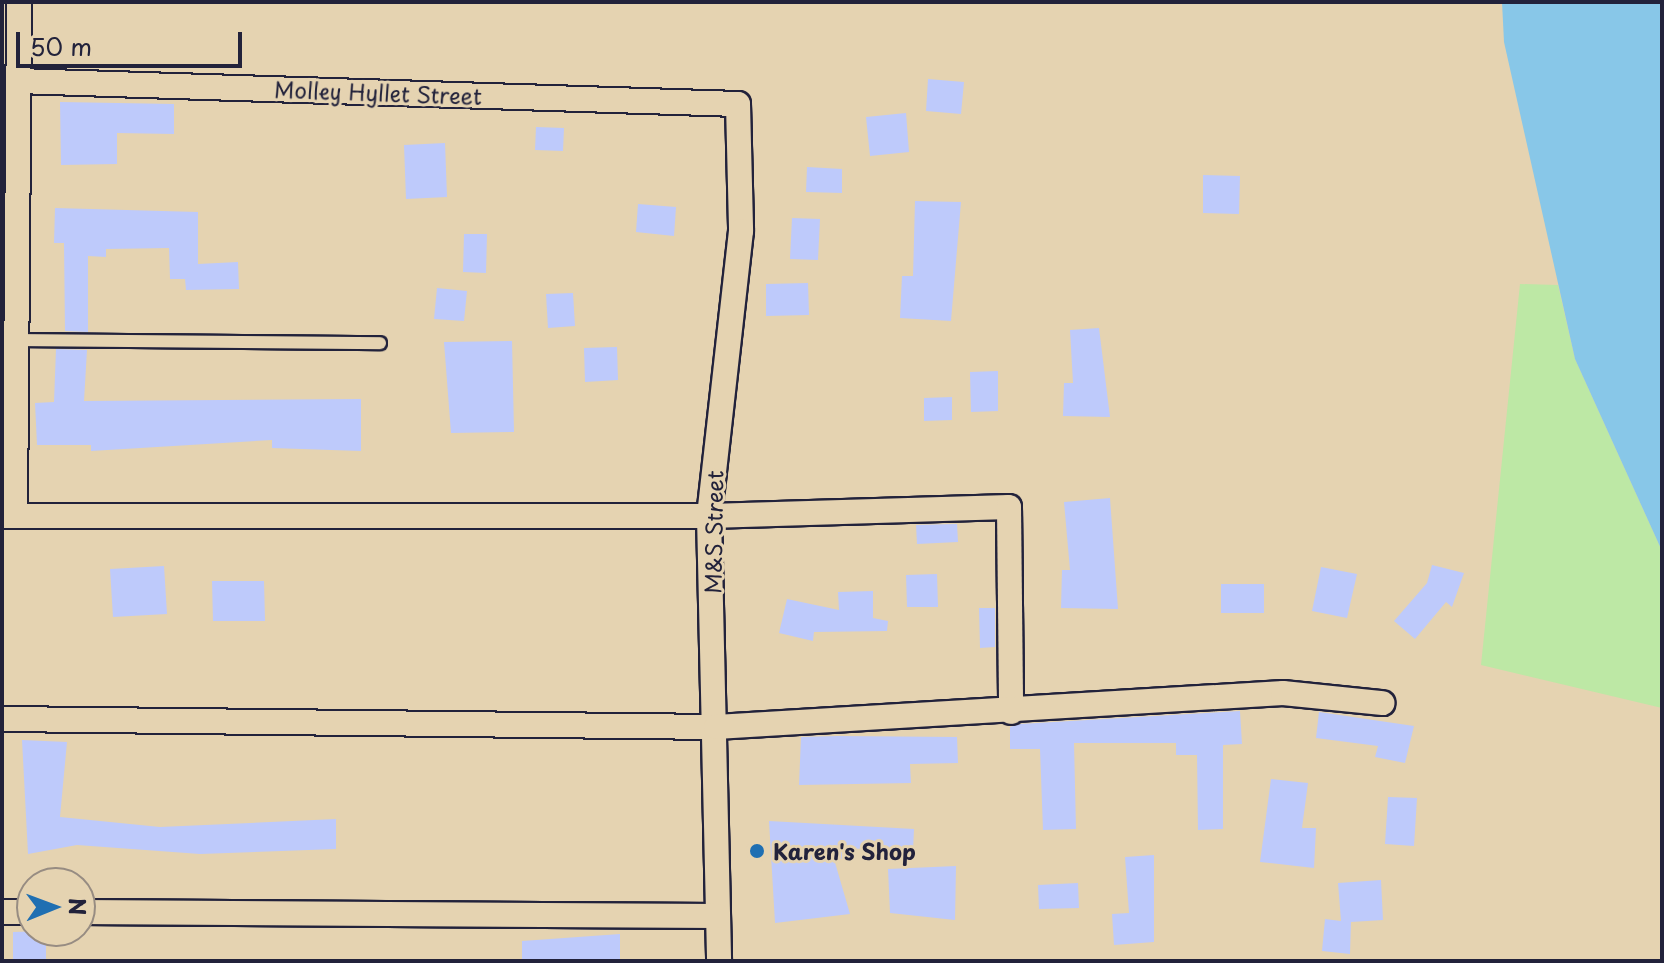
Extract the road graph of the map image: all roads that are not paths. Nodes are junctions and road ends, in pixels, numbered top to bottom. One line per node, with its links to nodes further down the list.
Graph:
1 (19, 2): 2 (street)
2 (18, 81): 3 (street, Molley Hyllet Street); 4 (street)
3 (738, 104): 7 (street, M&S Street)
4 (20, 340): 5 (lane); 6 (street)
5 (380, 343)
6 (8, 515): 7 (street)
7 (709, 516): 9 (street); 11 (street, M&S Street)
8 (1382, 703): 9 (street)
9 (1011, 712): 11 (street)
10 (2, 719): 11 (street)
11 (716, 727): 13 (street, M&S Street)
12 (96, 912): 13 (street)
13 (717, 916): 14 (street, M&S Street)
14 (719, 961)

